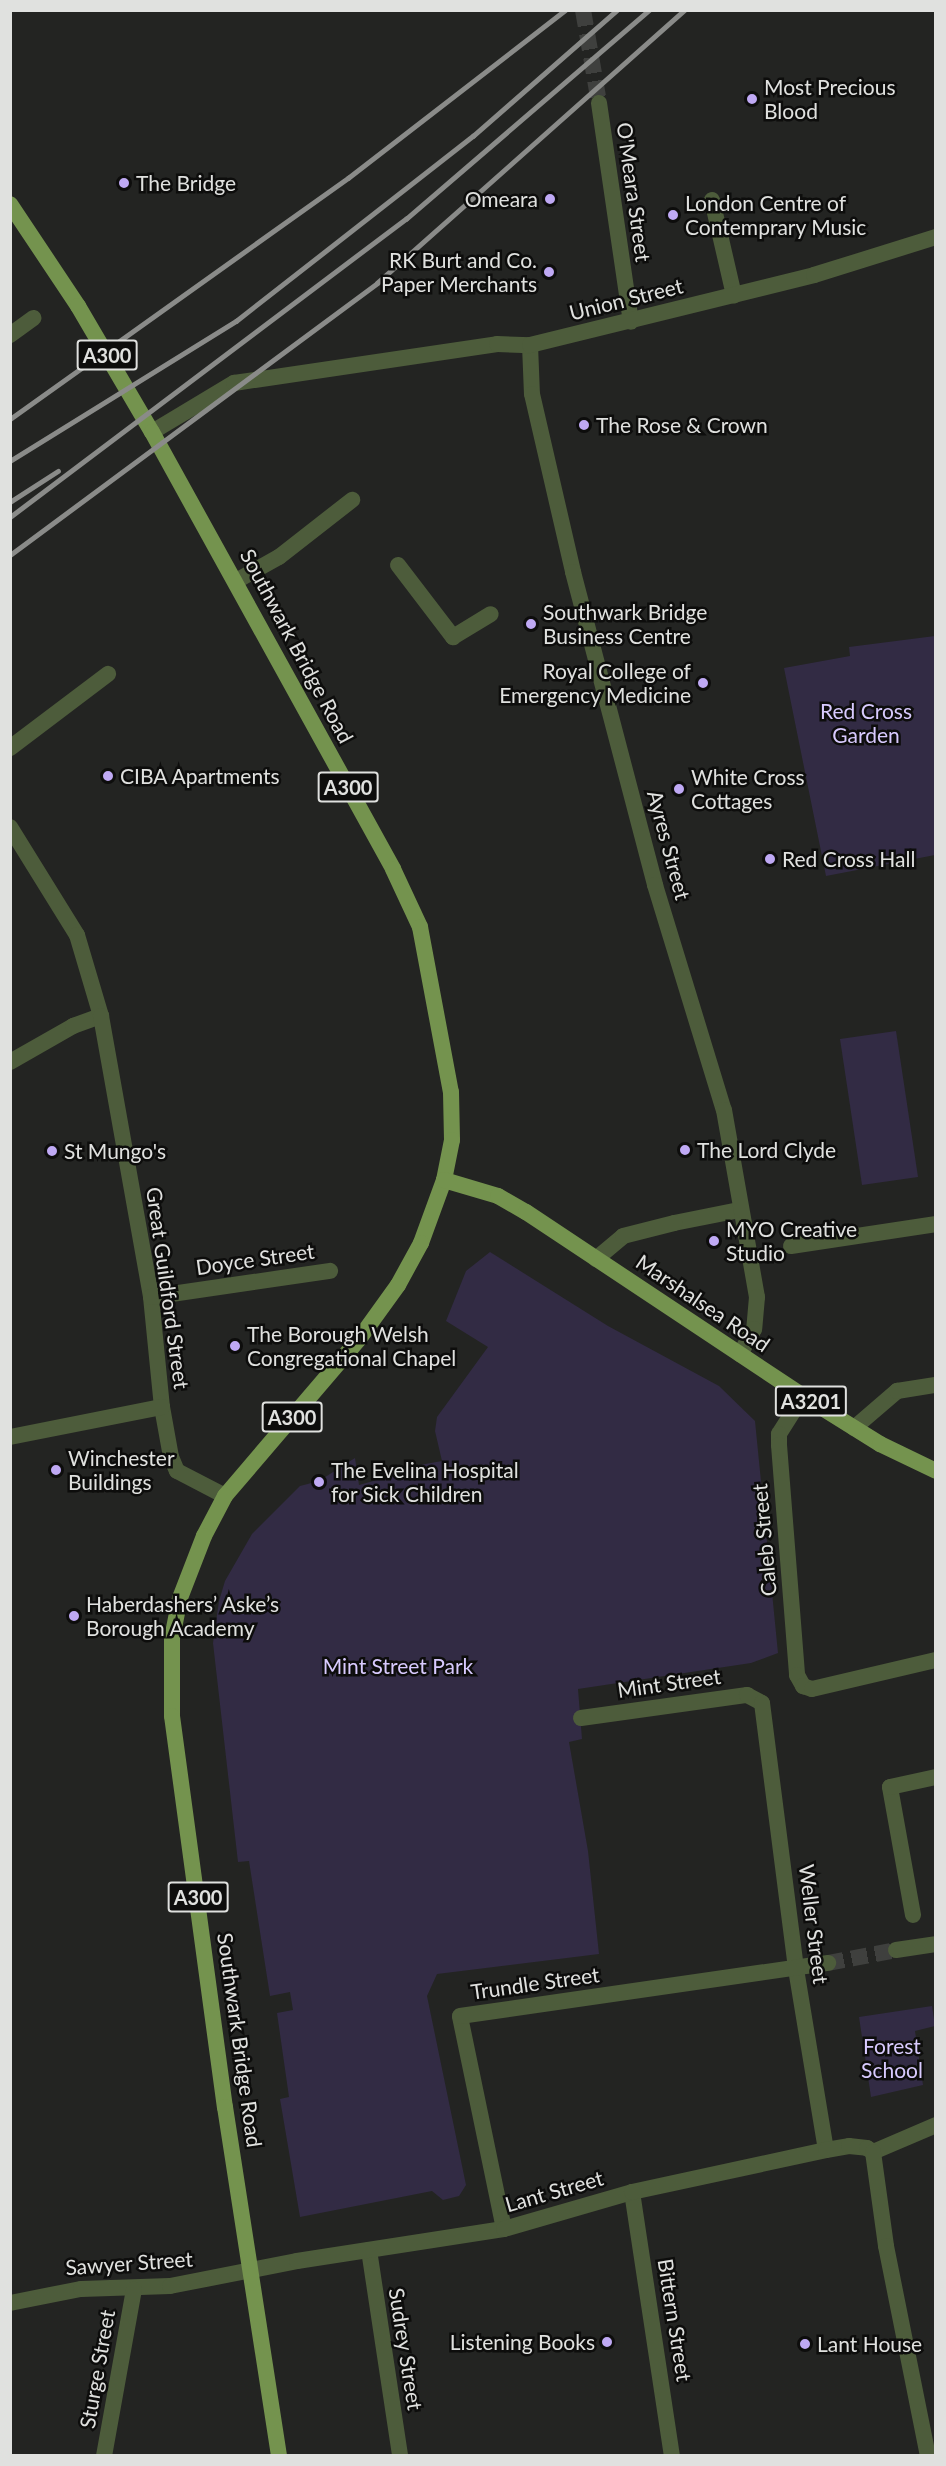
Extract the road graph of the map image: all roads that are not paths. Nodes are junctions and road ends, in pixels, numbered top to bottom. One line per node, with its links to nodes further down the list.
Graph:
1 (599, 104): 7 (street, O'Meara Street)
2 (712, 200): 5 (street)
3 (10, 204): 10 (main road, Southwark Bridge Road / A300)
4 (936, 237): 5 (street, Union Street)
5 (734, 295): 7 (street, Union Street)
6 (33, 318): 8 (street)
7 (631, 322): 9 (street, Union Street)
8 (10, 335)
9 (530, 345): 10 (street, Union Street); 21 (street, Ayres Street)
10 (152, 432): 13 (main road, Southwark Bridge Road / A300)
11 (352, 500): 13 (street)
12 (398, 565): 14 (street)
13 (236, 580): 20 (main road, Southwark Bridge Road / A300)
14 (491, 614)
15 (108, 674): 16 (street)
16 (10, 748)
17 (10, 827): 18 (street, Great Guildford Street)
18 (101, 1016): 19 (street); 26 (street, Great Guildford Street)
19 (10, 1062)
20 (444, 1180): 24 (main road, Marshalsea Road / A3201); 34 (main road, Southwark Bridge Road / A300)
21 (739, 1210): 24 (street); 27 (street, Ayres Street)
22 (936, 1224): 23 (street)
23 (791, 1246)
24 (596, 1259): 27 (main road, Marshalsea Road / A3201)
25 (330, 1270): 26 (street, Doyce Street)
26 (151, 1297): 30 (street, Great Guildford Street)
27 (740, 1354): 29 (main road, Marshalsea Road / A3201)
28 (936, 1385): 31 (street)
29 (803, 1396): 31 (main road, Marshalsea Road / A3201); 35 (street, Caleb Street)
30 (162, 1407): 32 (street); 34 (street, Great Guildford Street)
31 (854, 1428): 33 (main road, Marshalsea Road / A3201)
32 (10, 1437)
33 (936, 1471)
34 (225, 1496): 50 (main road, Southwark Bridge Road / A300)
35 (936, 1660)
36 (762, 1702): 37 (street, Mint Street); 43 (street, Weller Street)
37 (580, 1718)
38 (936, 1777): 39 (street)
39 (913, 1915)
40 (936, 1944): 41 (street)
41 (896, 1950)
42 (828, 1963): 43 (street)
43 (796, 1969): 45 (street, Weller Street); 48 (street, Trundle Street)
44 (936, 2125): 46 (street)
45 (826, 2150): 46 (street, Lant Street); 47 (street, Lant Street)
46 (870, 2150): 53 (street)
47 (633, 2192): 48 (street, Lant Street); 57 (street, Bittern Street)
48 (504, 2229): 49 (street, Lant Street)
49 (369, 2250): 50 (street, Lant Street); 56 (street, Sudrey Street)
50 (251, 2270): 51 (street, Sawyer Street); 55 (main road, Southwark Bridge Road / A300)
51 (134, 2290): 52 (street, Sawyer Street); 54 (street, Sturge Street)
52 (10, 2303)
53 (930, 2450)
54 (104, 2456)
55 (279, 2456)
56 (400, 2456)
57 (672, 2456)

